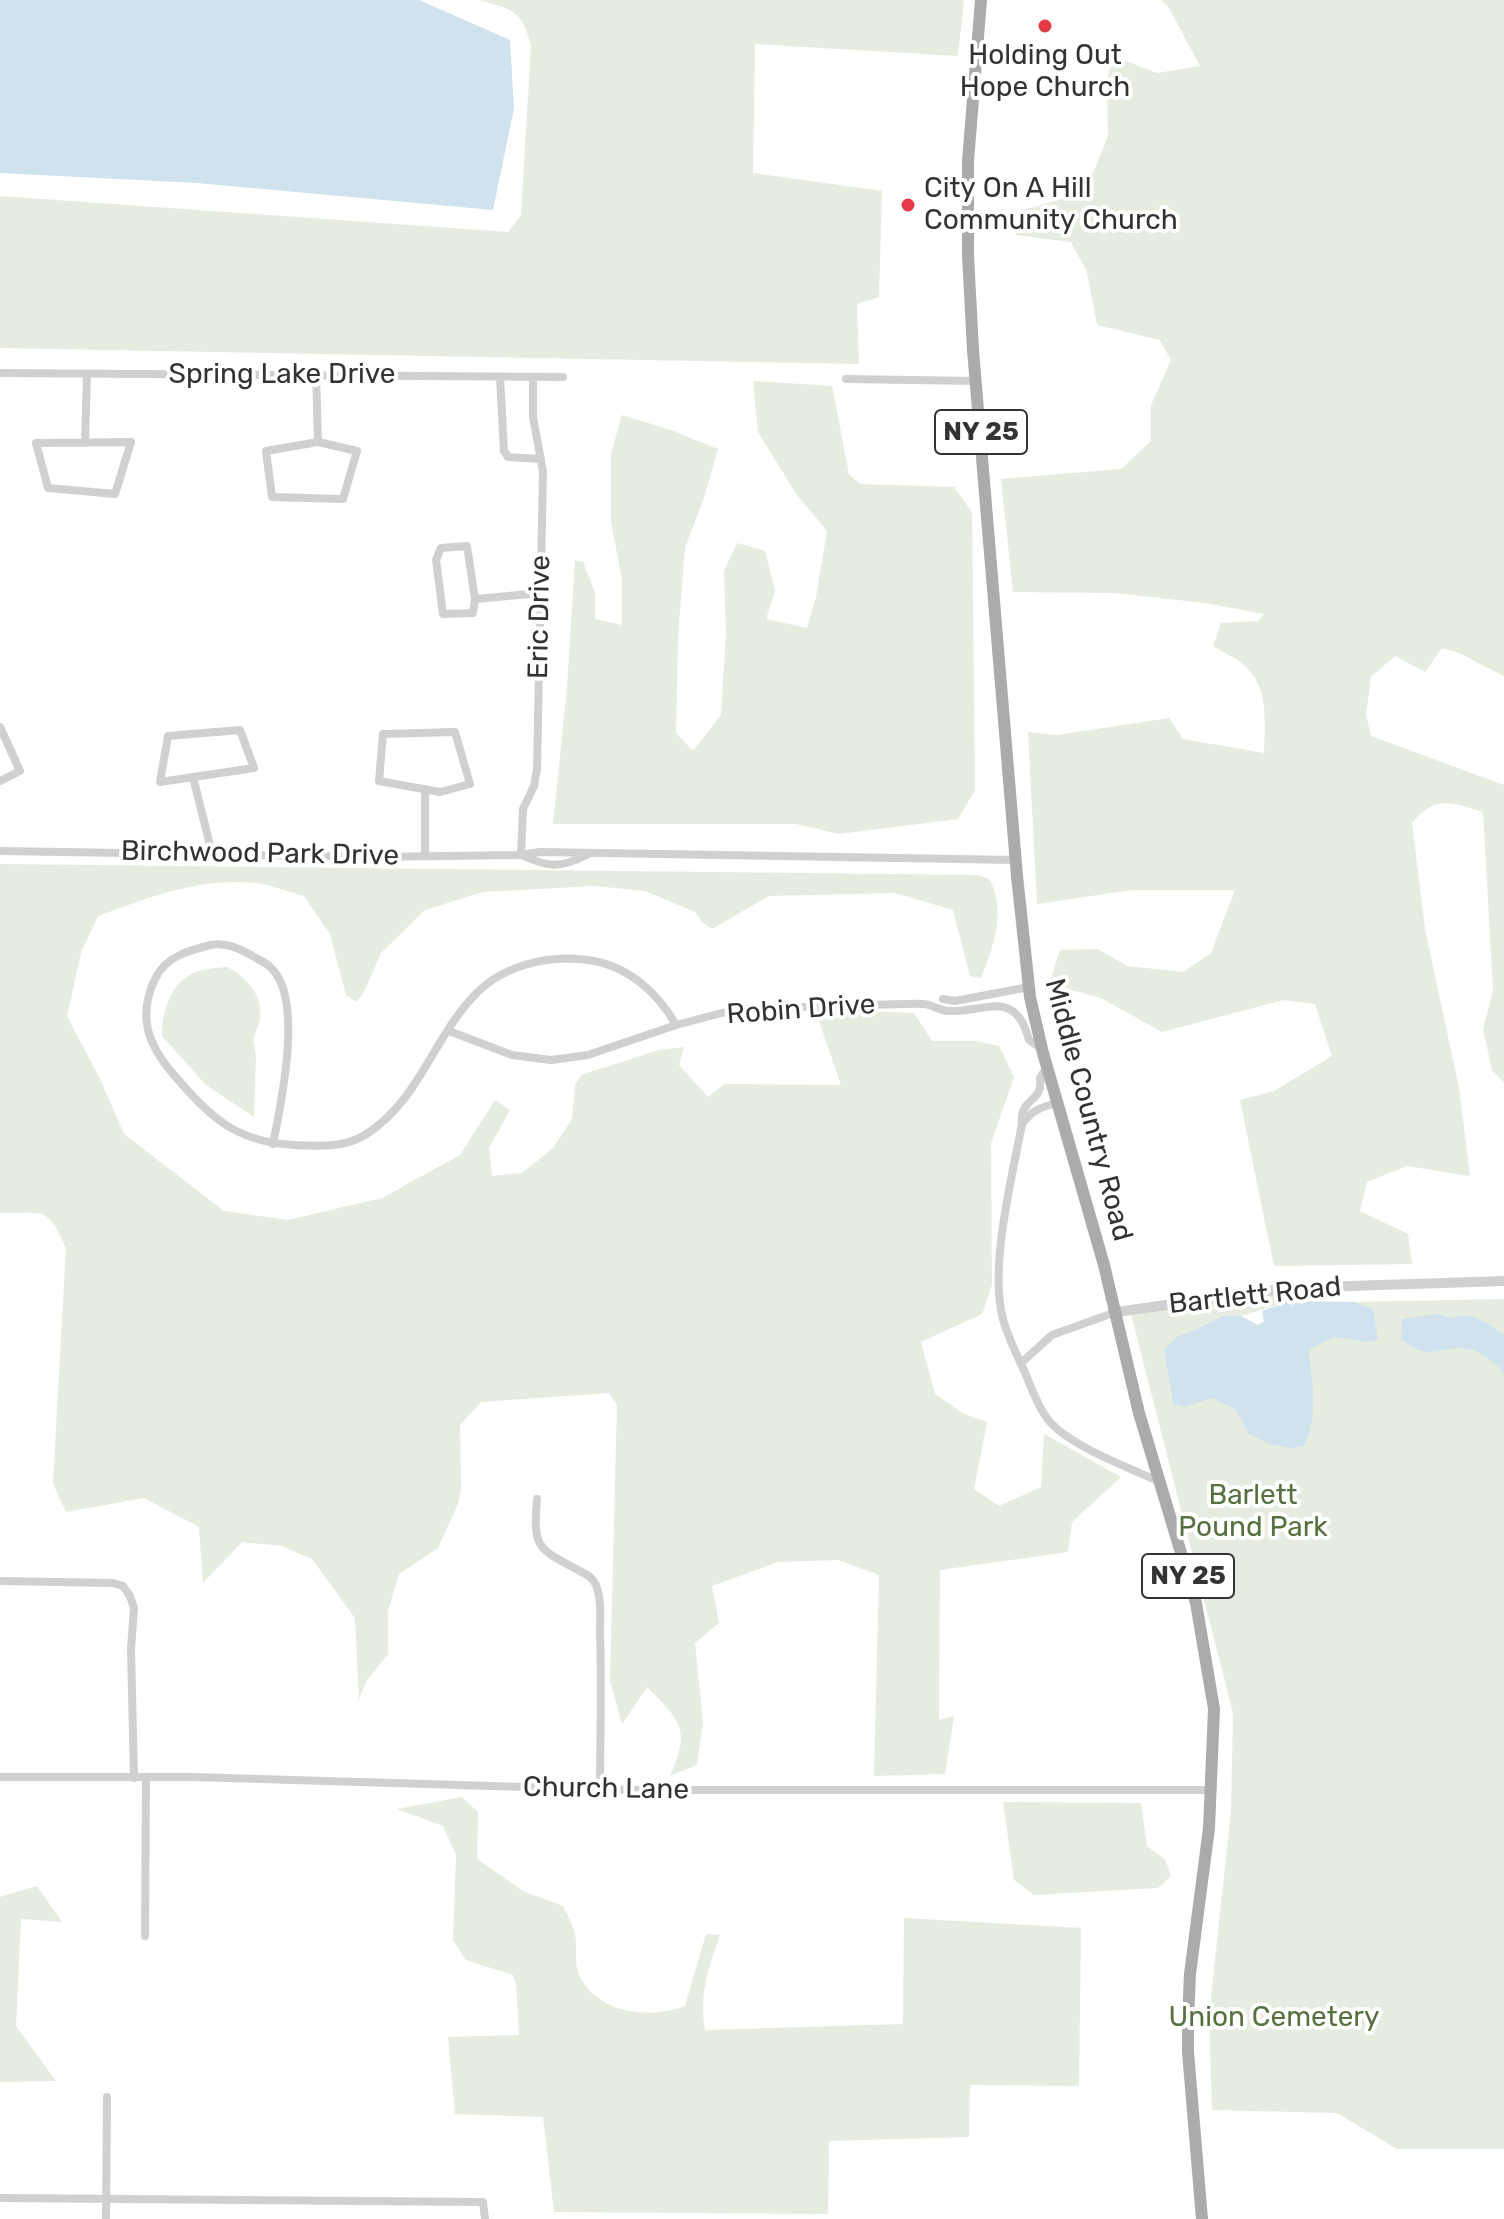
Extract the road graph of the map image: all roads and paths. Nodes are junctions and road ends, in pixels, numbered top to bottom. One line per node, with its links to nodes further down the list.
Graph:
1 (981, 0): 9 (main road, Middle Country Road / NY 25)
2 (0, 373): 4 (street, Spring Lake Drive)
3 (316, 373): 4 (street, Spring Lake Drive); 5 (street, Spring Lake Drive); 10 (street)
4 (87, 374): 11 (street)
5 (500, 377): 6 (street, Spring Lake Drive); 12 (street)
6 (533, 377): 7 (street, Spring Lake Drive); 12 (street, Eric Drive)
7 (563, 377)
8 (846, 379): 9 (street)
9 (977, 381): 24 (main road, Middle Country Road / NY 25)
10 (318, 442): 10 (street)
11 (85, 443): 11 (street)
12 (541, 459): 13 (street, Eric Drive)
13 (541, 593): 14 (street); 22 (street, Eric Drive)
14 (475, 599): 14 (street)
15 (0, 727): 17 (street)
16 (193, 777): 16 (street); 20 (street)
17 (0, 781)
18 (425, 790): 18 (street); 21 (street)
19 (0, 851): 20 (street, Birchwood Park Drive)
20 (212, 853): 21 (street, Birchwood Park Drive)
21 (425, 855): 22 (street, Birchwood Park Drive)
22 (521, 855): 23 (street, Birchwood Park Drive); 23 (street, Birchwood Park Drive)
23 (588, 855): 24 (street, Birchwood Park Drive)
24 (1016, 860): 25 (main road, Middle Country Road / NY 25)
25 (1029, 987): 26 (street, Robin Drive); 29 (main road, Middle Country Road / NY 25)
26 (927, 1004): 27 (street, Robin Drive); 29 (street, Robin Drive)
27 (676, 1025): 28 (street, Robin Drive); 28 (street)
28 (449, 1031): 33 (street)
29 (1042, 1049): 30 (main road, Middle Country Road / NY 25)
30 (1047, 1067): 31 (main road, Middle Country Road / NY 25); 32 (street)
31 (1057, 1103): 32 (street); 35 (main road, Middle Country Road / NY 25)
32 (1022, 1124): 36 (street)
33 (273, 1144): 33 (street)
34 (1504, 1281): 35 (street, Bartlett Road)
35 (1116, 1312): 36 (street, Bartlett Road); 37 (main road, Middle Country Road / NY 25)
36 (1021, 1363): 37 (street)
37 (1161, 1482): 44 (main road, Middle Country Road / NY 25)
38 (537, 1499): 43 (street)
39 (0, 1581): 41 (street)
40 (0, 1777): 41 (street, Church Lane)
41 (134, 1778): 42 (street, Church Lane)
42 (146, 1778): 43 (street, Church Lane); 45 (street)
43 (600, 1790): 44 (street, Church Lane)
44 (1212, 1790): 51 (main road, Middle Country Road / NY 25)
45 (145, 1936)
46 (107, 2097): 48 (street)
47 (0, 2198): 48 (street)
48 (106, 2199): 49 (street); 50 (street)
49 (106, 2219)
50 (485, 2219)
51 (1202, 2219)

